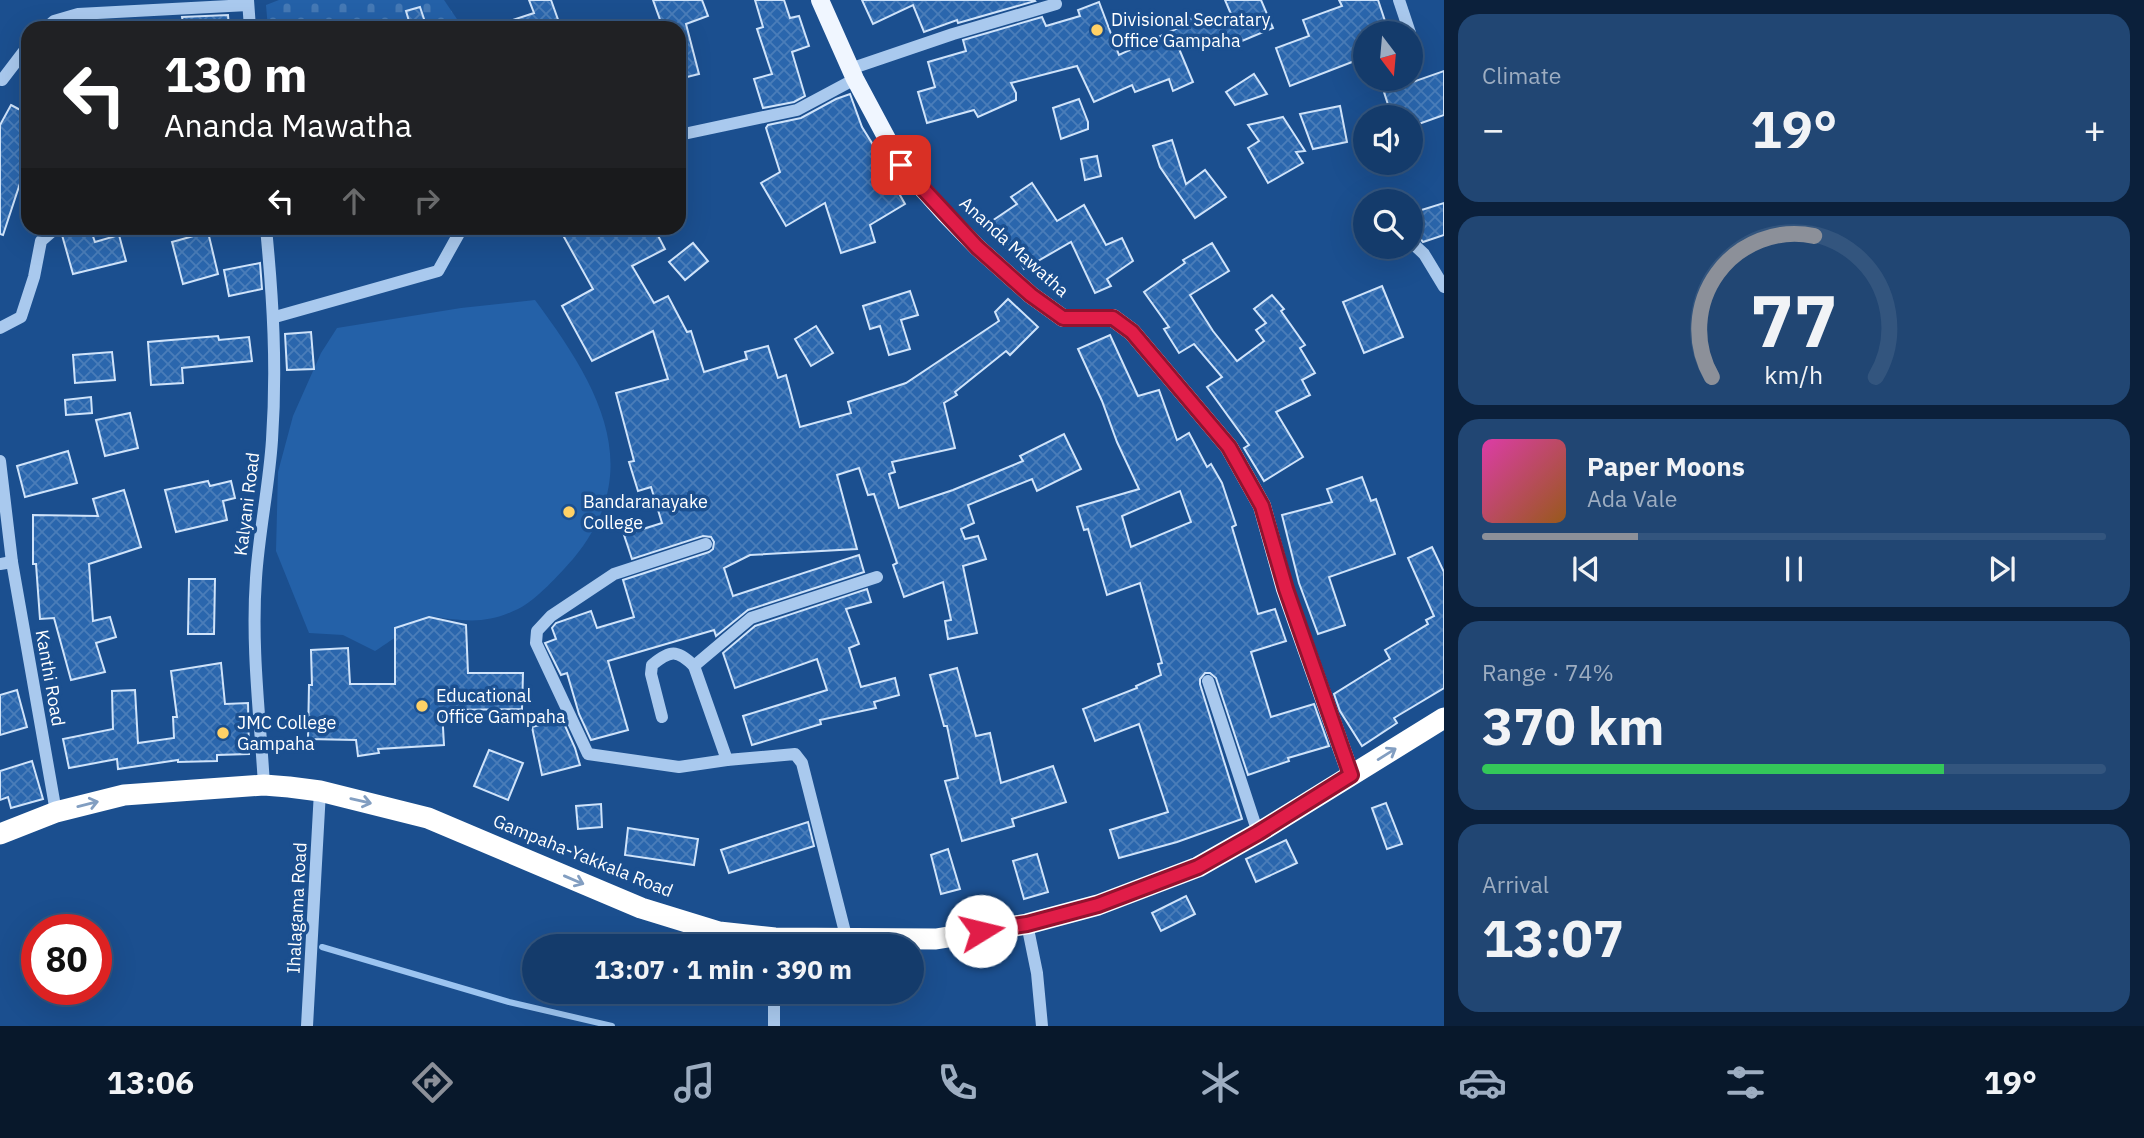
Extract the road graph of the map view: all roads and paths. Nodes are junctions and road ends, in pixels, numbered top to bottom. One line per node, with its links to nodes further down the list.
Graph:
1 (820, 0): 9 (main road, Ananda Mawatha)
2 (1399, 0): 7 (street)
3 (248, 2): 5 (street); 6 (street)
4 (1056, 4): 9 (street)
5 (54, 21)
6 (249, 21)
7 (1406, 21)
8 (21, 55): 10 (street)
9 (853, 74): 11 (street); 28 (main road, Ananda Mawatha)
10 (2, 80)
11 (686, 134)
12 (48, 235): 18 (street)
13 (267, 235): 17 (street, Kalyani Road)
14 (458, 235): 17 (street)
15 (1423, 253): 16 (street)
16 (1444, 287)
17 (275, 317): 29 (street, Kalyani Road)
18 (0, 328)
19 (0, 461): 21 (street, Kanthi Road)
20 (706, 544): 27 (street)
21 (6, 563): 31 (street, Kanthi Road)
22 (877, 577): 23 (street)
23 (694, 666): 25 (street); 27 (street)
24 (1208, 681): 32 (street)
25 (662, 717)
26 (1444, 718): 28 (highway, Gampaha-Yakkala Road, one-way to 26)
27 (727, 760): 36 (street)
28 (1351, 775): 32 (highway, Gampaha-Yakkala Road)
29 (264, 785): 30 (highway, Gampaha-Yakkala Road); 31 (highway, Gampaha-Yakkala Road, one-way to 29)
30 (320, 792): 35 (highway, Gampaha-Yakkala Road, one-way to 35); 39 (street, Ihalagama Road)
31 (56, 812): 33 (highway, Gampaha-Yakkala Road)
32 (1258, 833): 34 (highway, Gampaha-Yakkala Road)
33 (0, 834)
34 (1027, 924): 37 (highway, Gampaha-Yakkala Road); 41 (street)
35 (730, 934)
36 (845, 934)
37 (924, 939)
38 (774, 1004): 40 (street)
39 (307, 1026)
40 (774, 1026)
41 (1042, 1026)

